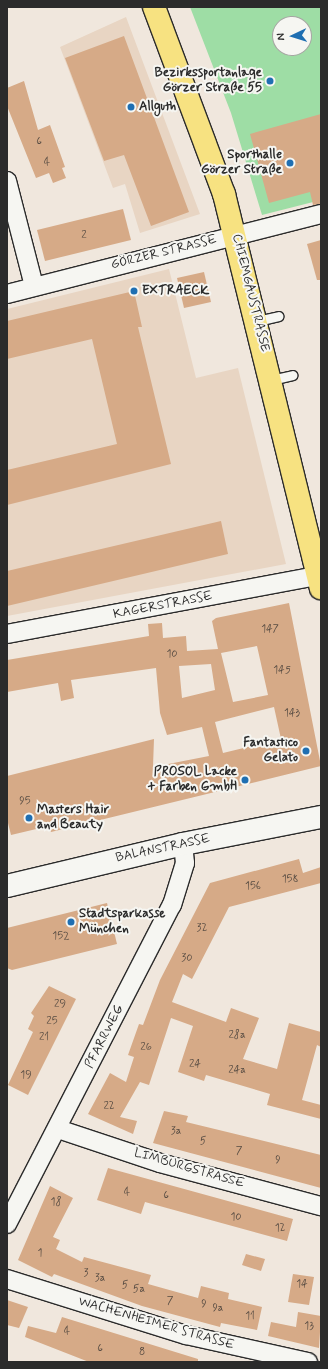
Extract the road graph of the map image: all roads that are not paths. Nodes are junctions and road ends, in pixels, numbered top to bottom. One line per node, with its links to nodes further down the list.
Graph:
1 (154, 7): 4 (main road, CHIEMGAUSTRASSE)
2 (7, 181): 5 (street)
3 (321, 214): 4 (street, GÖRZER STRASSE)
4 (236, 236): 5 (street, GÖRZER STRASSE); 8 (main road, CHIEMGAUSTRASSE)
5 (34, 286): 6 (street, GÖRZER STRASSE)
6 (7, 294)
7 (278, 316): 8 (lane)
8 (257, 321): 9 (main road, CHIEMGAUSTRASSE)
9 (320, 582): 10 (street, KAGERSTRASSE)
10 (7, 634)
11 (321, 817): 12 (street, BALANSTRASSE)
12 (182, 844): 13 (street, BALANSTRASSE); 14 (street, PFARRWEG)
13 (7, 886)
14 (58, 1129): 15 (street, LIMBURGSTRASSE); 16 (street, PFARRWEG)
15 (321, 1206)
16 (7, 1224)
17 (7, 1279): 18 (street, WACHENHEIMER STRASSE)
18 (308, 1362)

